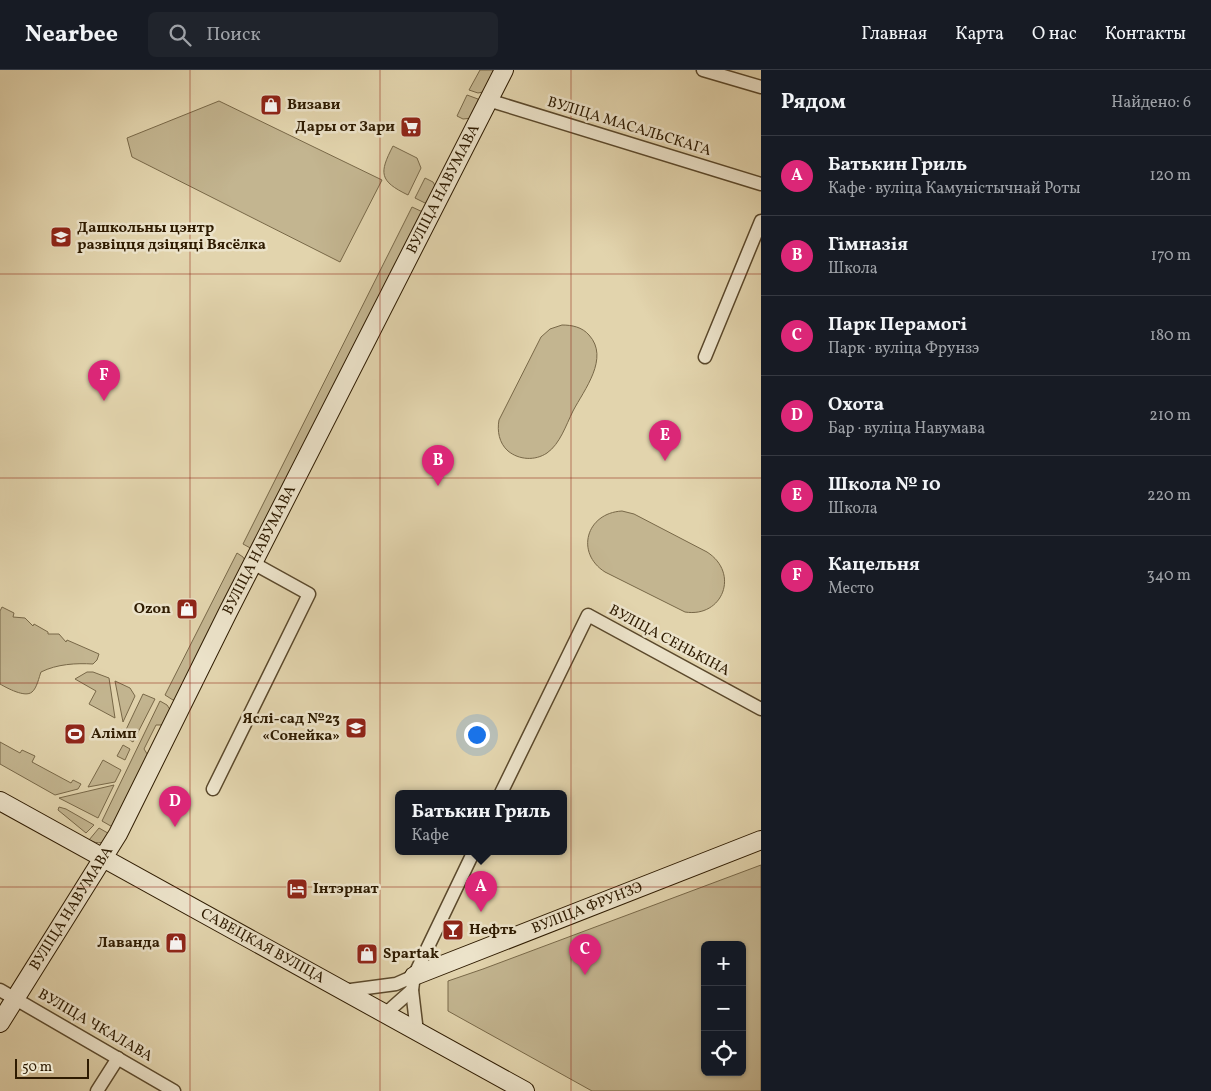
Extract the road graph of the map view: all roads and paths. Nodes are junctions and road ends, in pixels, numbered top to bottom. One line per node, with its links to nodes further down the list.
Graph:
1 (504, 70): 4 (street, ВУЛІЦА НАВУМАВА)
2 (703, 70): 3 (street)
3 (761, 87)
4 (488, 100): 5 (street, ВУЛІЦА МАСАЛЬСКАГА); 8 (street, ВУЛІЦА НАВУМАВА)
5 (761, 184)
6 (761, 221): 7 (street)
7 (705, 357)
8 (253, 563): 10 (street); 15 (street, ВУЛІЦА НАВУМАВА)
9 (761, 709): 11 (street, ВУЛІЦА СЕНЬКІНА)
10 (212, 789)
11 (502, 790)
12 (0, 801): 15 (street, САВЕЦКАЯ ВУЛІЦА)
13 (761, 840): 16 (street, ВУЛІЦА ФРУНЗЭ)
14 (472, 855): 16 (street)
15 (104, 858): 19 (street, САВЕЦКАЯ ВУЛІЦА); 20 (street, ВУЛІЦА НАВУМАВА)
16 (413, 983): 17 (street, ВУЛІЦА ФРУНЗЭ); 21 (street, ВУЛІЦА ФРУНЗЭ); 23 (street)
17 (396, 984): 19 (street, ВУЛІЦА ФРУНЗЭ); 21 (street)
18 (0, 990): 20 (street, ВУЛІЦА ЧКАЛАВА)
19 (343, 991): 21 (street, САВЕЦКАЯ ВУЛІЦА)
20 (16, 999): 22 (street, ВУЛІЦА НАВУМАВА); 24 (street, ВУЛІЦА ЧКАЛАВА)
21 (385, 1014): 23 (street, САВЕЦКАЯ ВУЛІЦА)
22 (0, 1023)
23 (417, 1032): 27 (street, САВЕЦКАЯ ВУЛІЦА)
24 (118, 1058): 25 (street); 26 (street, ВУЛІЦА ЧКАЛАВА)
25 (97, 1091)
26 (174, 1091)
27 (525, 1091)

